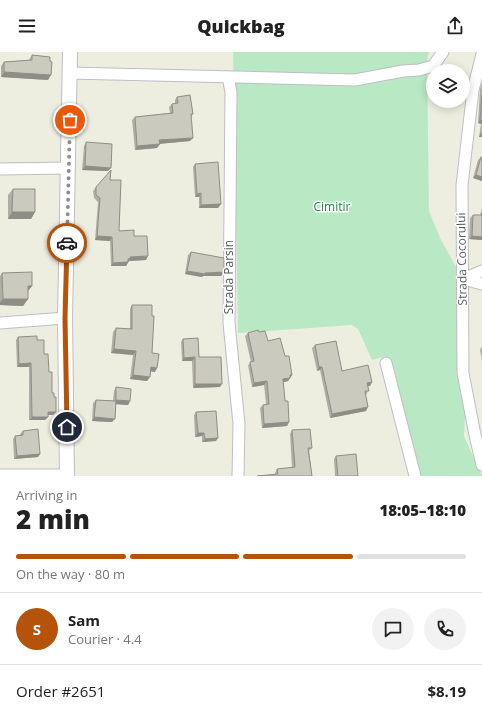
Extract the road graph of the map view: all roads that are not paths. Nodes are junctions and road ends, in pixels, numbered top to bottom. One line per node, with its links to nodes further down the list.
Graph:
1 (70, 52): 4 (street)
2 (443, 52): 5 (street)
3 (482, 54): 9 (street, Strada Cocorului)
4 (70, 73): 5 (street); 6 (street)
5 (228, 77): 17 (street, Strada Parsin)
6 (69, 168): 7 (street); 11 (street)
7 (0, 169)
8 (482, 270): 9 (street)
9 (463, 279): 10 (street); 14 (street, Strada Cocorului)
10 (482, 284)
11 (65, 318): 12 (street); 16 (street)
12 (0, 324)
13 (386, 363): 18 (street)
14 (482, 465)
15 (0, 475): 16 (street)
16 (67, 475)
17 (238, 476)
18 (415, 476)

